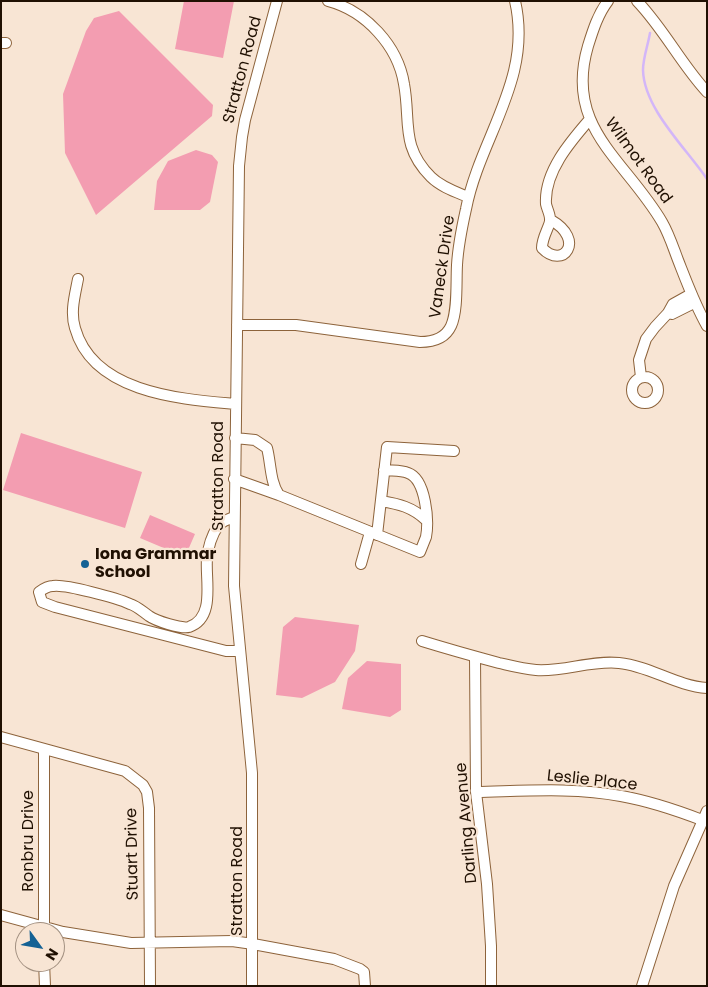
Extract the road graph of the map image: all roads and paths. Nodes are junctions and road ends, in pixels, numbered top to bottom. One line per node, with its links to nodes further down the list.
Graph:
1 (277, 1): 12 (street, Stratton Road)
2 (328, 1): 8 (street)
3 (515, 1): 8 (street, Vaneck Drive)
4 (637, 1): 6 (street)
5 (603, 4): 7 (street, Wilmot Road)
6 (707, 92)
7 (590, 119): 9 (street); 11 (street, Wilmot Road)
8 (468, 197): 12 (street, Vaneck Drive)
9 (551, 220)
10 (78, 279): 15 (street)
11 (693, 298): 13 (street, Wilmot Road); 14 (street)
12 (237, 325): 15 (street, Stratton Road)
13 (707, 326)
14 (641, 377)
15 (235, 404): 16 (street, Stratton Road)
16 (235, 438): 19 (street, Stratton Road); 20 (street)
17 (454, 451): 18 (street)
18 (384, 470): 21 (street); 23 (street)
19 (234, 479): 20 (street); 22 (street, Stratton Road)
20 (279, 495): 24 (street)
21 (381, 502): 23 (street); 24 (street)
22 (234, 517): 26 (street); 29 (street, Stratton Road)
23 (426, 520): 24 (street)
24 (373, 534): 25 (street)
25 (361, 564)
26 (150, 617): 27 (street); 27 (street)
27 (146, 630): 29 (street)
28 (422, 641): 30 (street)
29 (240, 651): 41 (street, Stratton Road)
30 (475, 657): 31 (street); 34 (street, Darling Avenue)
31 (707, 688)
32 (1, 736): 33 (street, Stuart Drive)
33 (44, 750): 38 (street, Ronbru Drive); 40 (street, Stuart Drive)
34 (476, 792): 35 (street, Leslie Place); 47 (street, Darling Avenue)
35 (704, 815): 48 (street)
36 (1, 915): 37 (street)
37 (21, 922)
38 (44, 922)
39 (65, 932): 40 (street)
40 (150, 942): 41 (street); 44 (street, Stuart Drive)
41 (253, 944): 45 (street, Stratton Road); 46 (street)
42 (44, 972): 43 (street)
43 (45, 986)
44 (150, 986)
45 (252, 986)
46 (365, 986)
47 (491, 986)
48 (642, 986)

